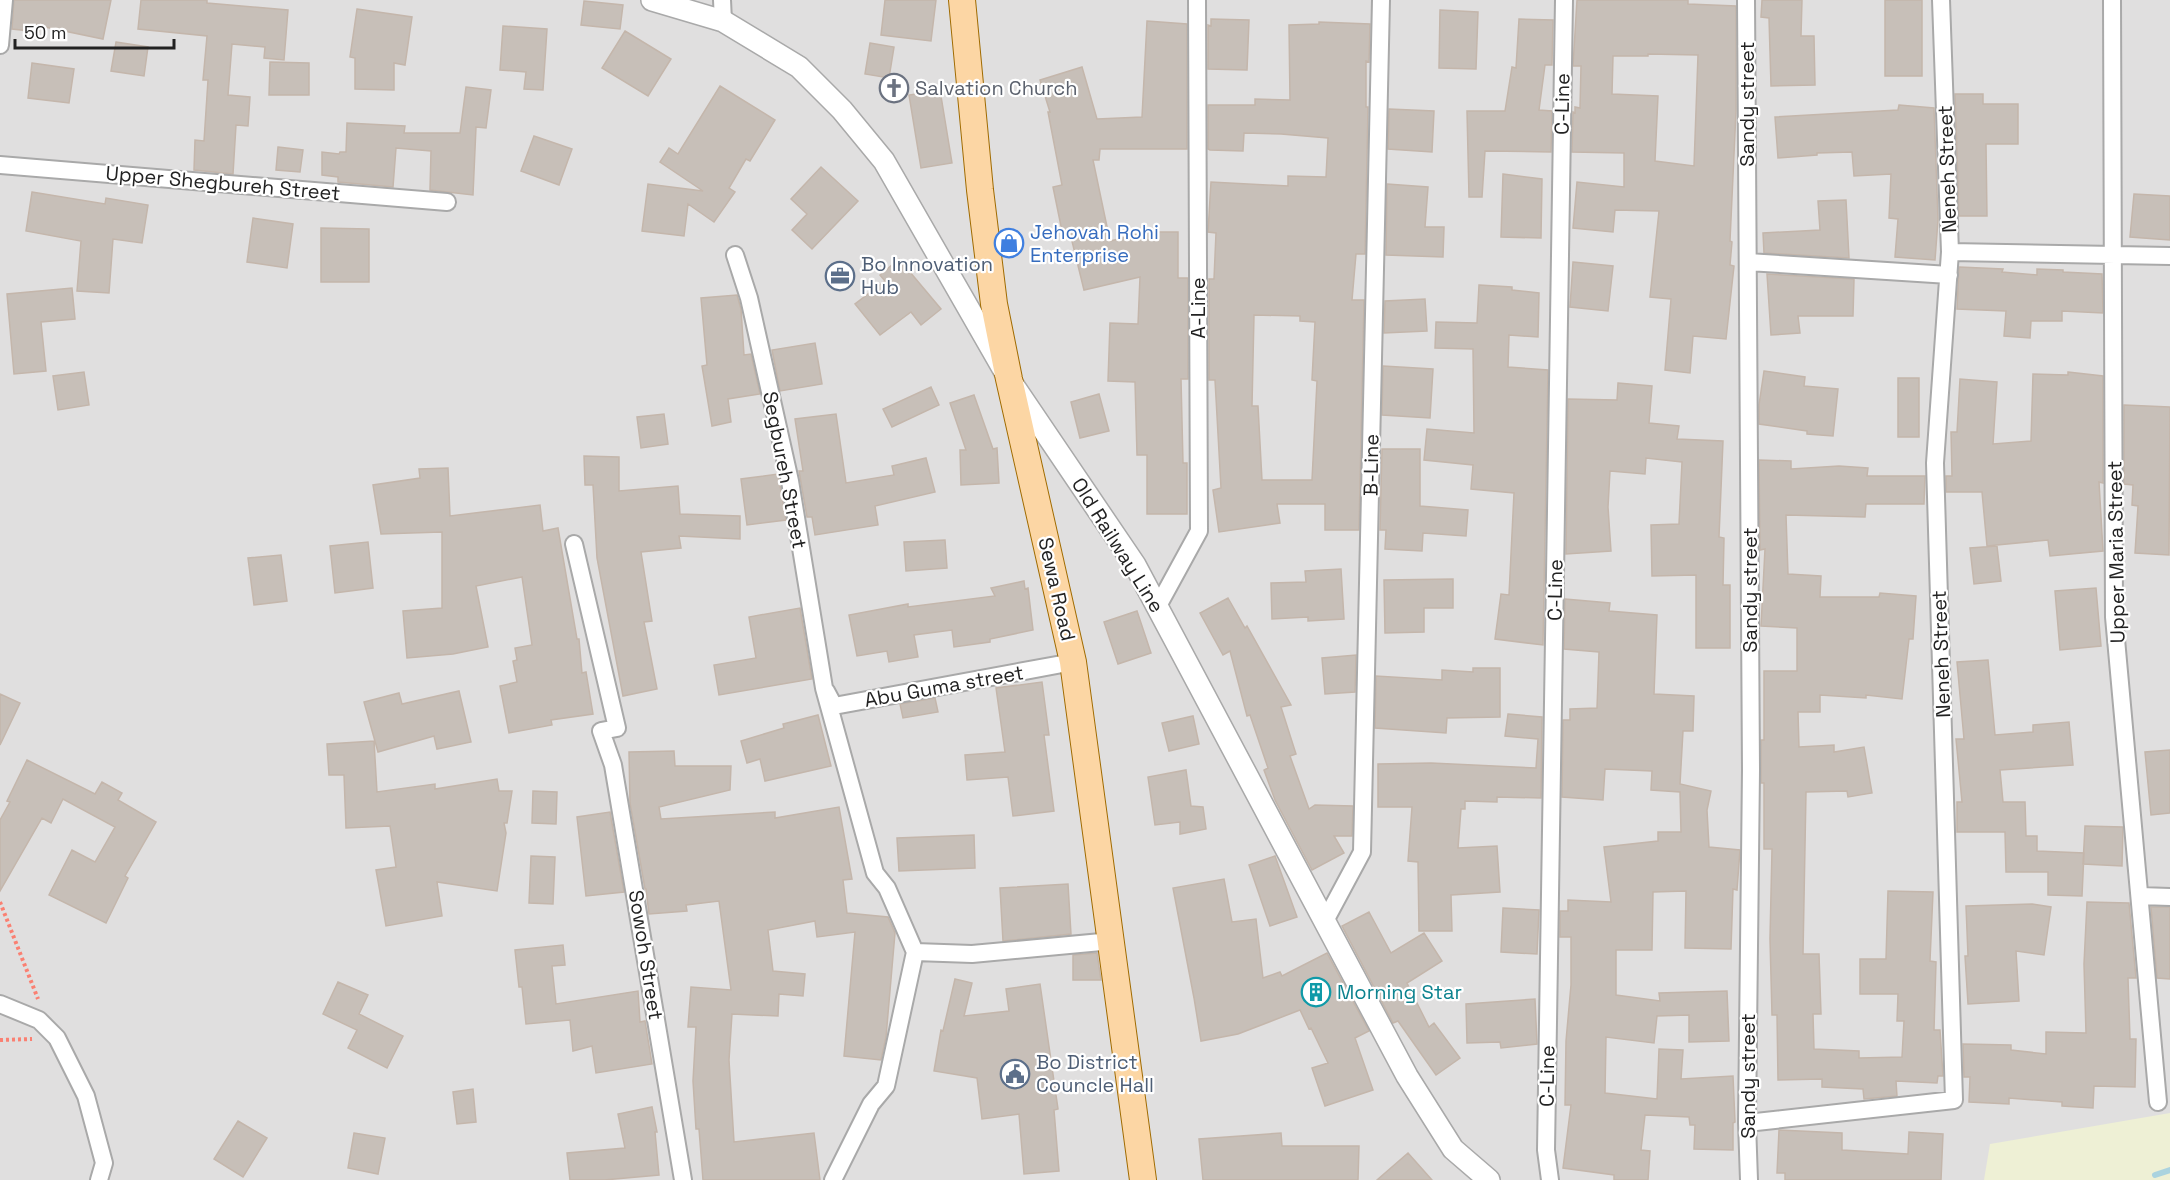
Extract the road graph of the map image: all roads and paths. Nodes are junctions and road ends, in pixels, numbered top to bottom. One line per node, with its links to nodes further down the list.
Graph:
1 (4, 0): 11 (street)
2 (652, 0): 10 (street, Old Railway Line)
3 (962, 0): 20 (main road, Sewa Road)
4 (1197, 0): 22 (street, A-Line)
5 (1381, 0): 28 (street, B-Line)
6 (1564, 0): 41 (street, C-Line)
7 (1746, 0): 18 (street, Sandy street)
8 (1941, 0): 14 (street, Neneh Street)
9 (2112, 0): 15 (street, Upper Maria Street)
10 (722, 10): 20 (street, Old Railway Line)
11 (0, 45)
12 (0, 165): 13 (street, Upper Shegbureh Street)
13 (447, 202)
14 (1950, 252): 15 (street); 19 (street, Neneh Street)
15 (2113, 254): 17 (street); 25 (street, Upper Maria Street)
16 (735, 255): 24 (street, Segbureh Street)
17 (2170, 256)
18 (1748, 262): 19 (street); 35 (street, Sandy street)
19 (1949, 275): 35 (street, Neneh Street)
20 (1009, 379): 22 (street, Old Railway Line); 23 (main road, Sewa Road)
21 (574, 544): 37 (street, Sowoh Street)
22 (1158, 606): 28 (street, Old Railway Line)
23 (1073, 662): 24 (street, Abu Guma street); 29 (main road, Sewa Road)
24 (824, 688): 30 (street, Segbureh Street)
25 (2140, 896): 26 (street); 34 (street, Upper Maria Street)
26 (2170, 897)
27 (0, 902): 32 (path)
28 (1325, 921): 40 (street, Old Railway Line)
29 (1112, 941): 30 (street); 39 (main road, Sewa Road)
30 (915, 952): 38 (street)
31 (0, 1004): 32 (street)
32 (57, 1038): 33 (path); 36 (street)
33 (0, 1040)
34 (2158, 1102)
35 (1747, 1123): 42 (street, Sandy street)
36 (99, 1180)
37 (683, 1180)
38 (833, 1180)
39 (1143, 1180)
40 (1489, 1180)
41 (1550, 1180)
42 (1749, 1180)

